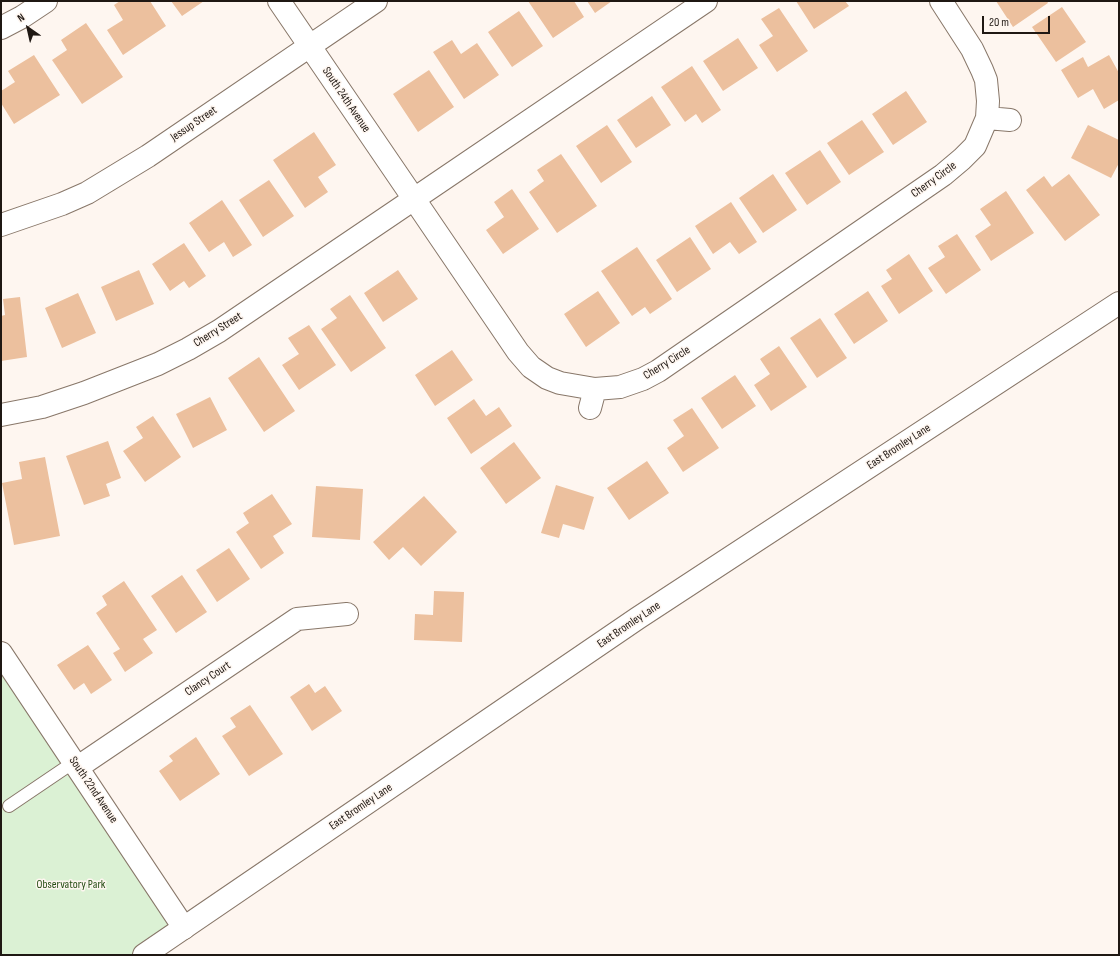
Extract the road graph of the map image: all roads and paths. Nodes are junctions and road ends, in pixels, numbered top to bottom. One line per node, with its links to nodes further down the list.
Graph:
1 (46, 1): 6 (street)
2 (279, 1): 7 (street, South 24th Avenue)
3 (376, 1): 7 (street, Jessup Street)
4 (706, 1): 10 (street)
5 (941, 1): 8 (street, Cherry Circle)
6 (1, 28)
7 (310, 47): 10 (street, South 24th Avenue); 11 (street, Jessup Street)
8 (987, 118): 9 (street); 10 (street, Cherry Circle)
9 (1010, 120)
10 (414, 199): 13 (street, Cherry Street)
11 (1, 225)
12 (1119, 303): 18 (street, East Bromley Lane)
13 (1, 416)
14 (347, 614): 16 (street, Clancy Court)
15 (1, 653): 16 (street, South 22nd Avenue)
16 (76, 765): 17 (lane); 18 (street, South 22nd Avenue)
17 (9, 806)
18 (184, 928): 19 (street, East Bromley Lane)
19 (144, 955)

